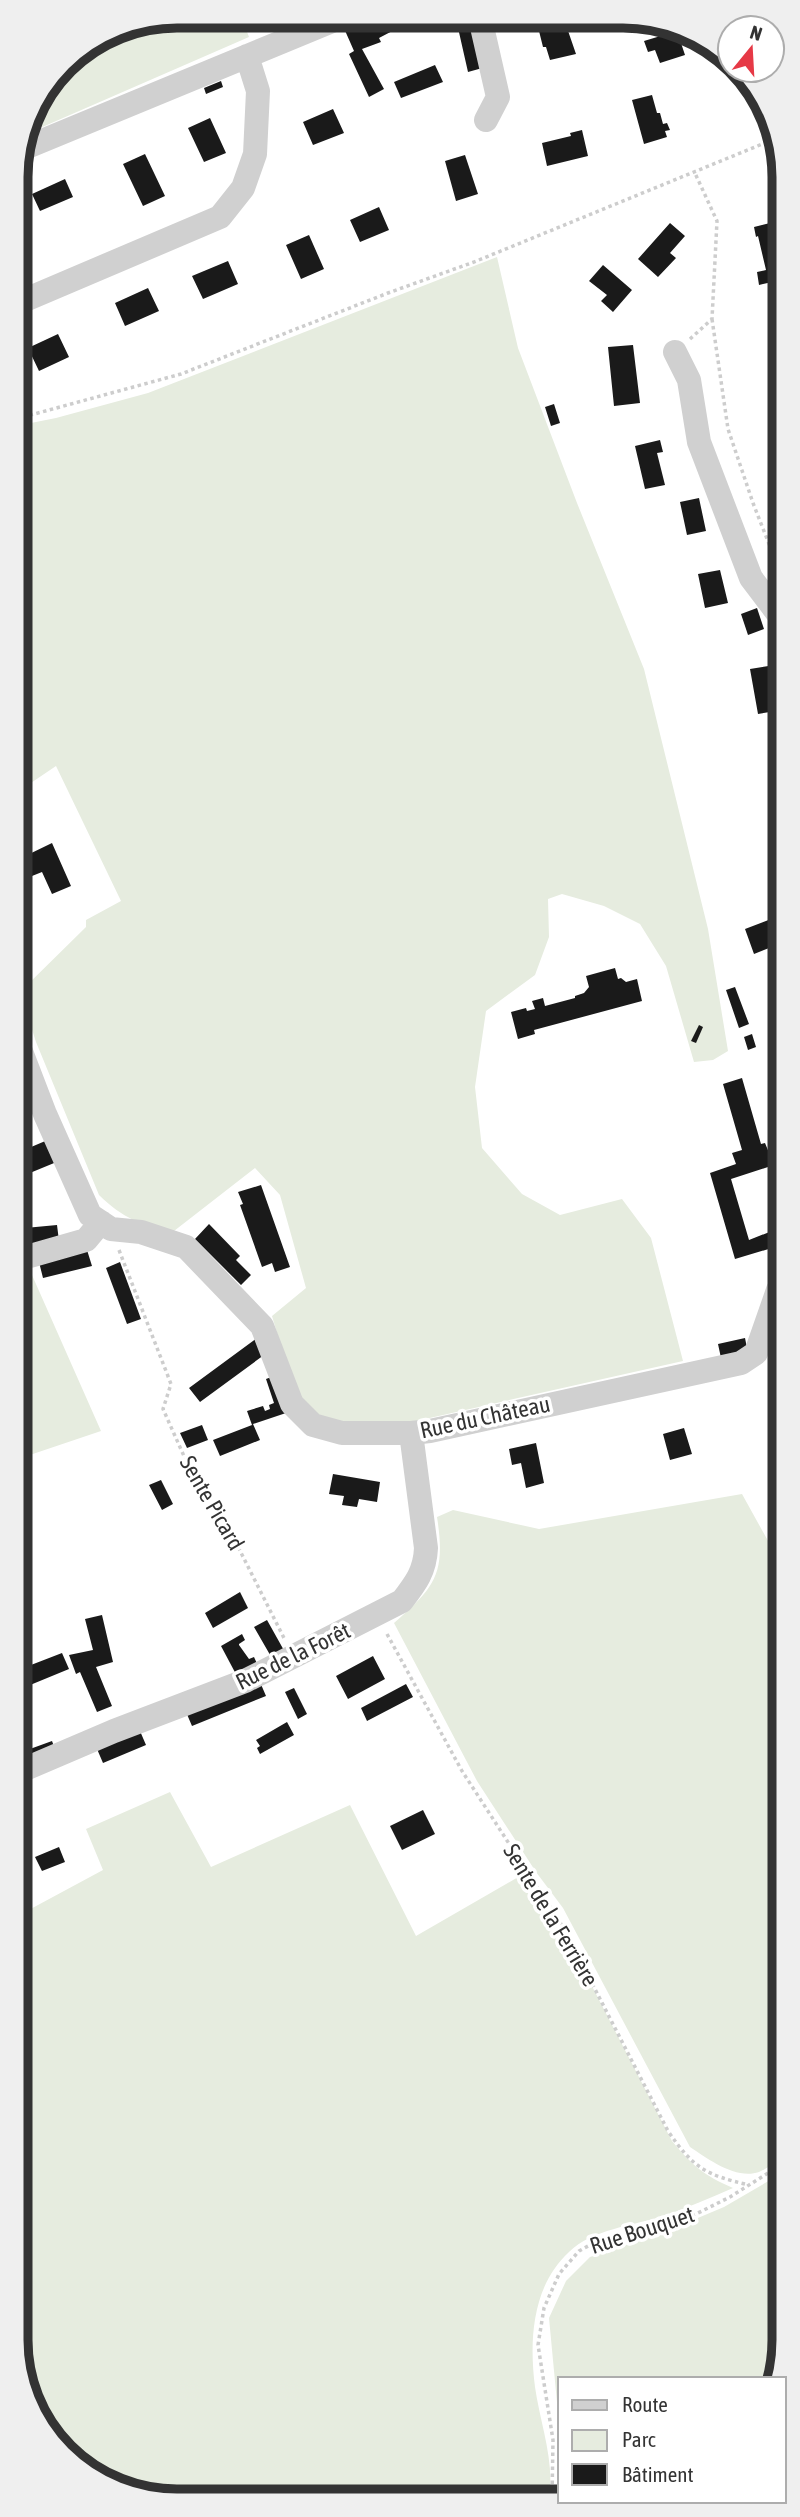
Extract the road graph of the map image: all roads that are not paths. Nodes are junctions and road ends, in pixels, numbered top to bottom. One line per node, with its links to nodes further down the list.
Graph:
1 (315, 28): 3 (street)
2 (482, 28): 4 (street)
3 (247, 56): 5 (street); 6 (street)
4 (486, 120)
5 (31, 145)
6 (28, 299)
7 (675, 352): 8 (street)
8 (772, 606)
9 (28, 1070): 10 (street)
10 (106, 1225): 11 (street); 13 (street, Rue du Château)
11 (28, 1256)
12 (772, 1307): 13 (street, Rue du Château)
13 (411, 1433): 14 (street, Rue de la Forêt)
14 (28, 1768)

